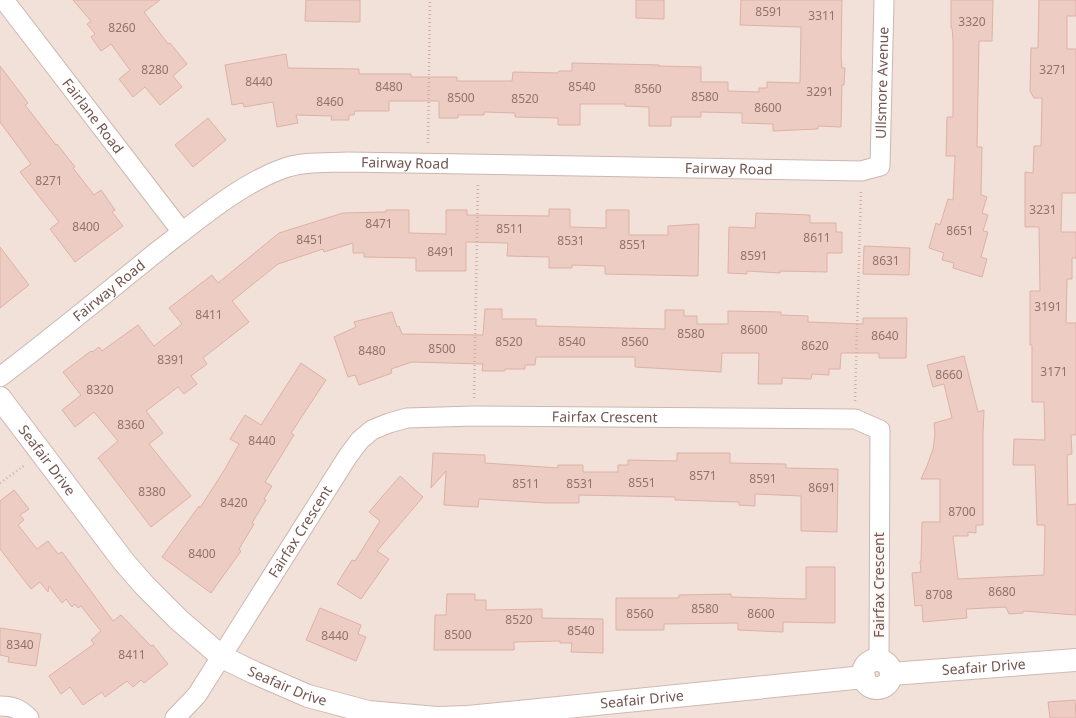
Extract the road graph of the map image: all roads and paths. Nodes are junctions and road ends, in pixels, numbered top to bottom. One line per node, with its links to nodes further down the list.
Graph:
1 (4, 0): 8 (street, Fairlane Road)
2 (430, 0): 4 (path)
3 (884, 0): 6 (street, Ullsmore Avenue)
4 (427, 163): 5 (street, Fairway Road); 8 (street, Fairway Road)
5 (478, 164): 7 (street, Fairway Road); 11 (path)
6 (880, 166): 7 (street, Fairway Road)
7 (861, 171): 12 (path)
8 (182, 232): 9 (street, Fairway Road)
9 (0, 377)
10 (0, 398): 13 (street, Seafair Drive)
11 (474, 416): 12 (street, Fairfax Crescent); 15 (street, Fairfax Crescent)
12 (855, 419): 17 (street, Fairfax Crescent)
13 (41, 452): 14 (path); 15 (street, Seafair Drive)
14 (0, 483)
15 (222, 657): 17 (street, Seafair Drive); 20 (street, Fairfax Crescent)
16 (1076, 660): 17 (street, Seafair Drive)
17 (885, 667)
18 (0, 706): 19 (street)
19 (29, 718)
20 (175, 718)

